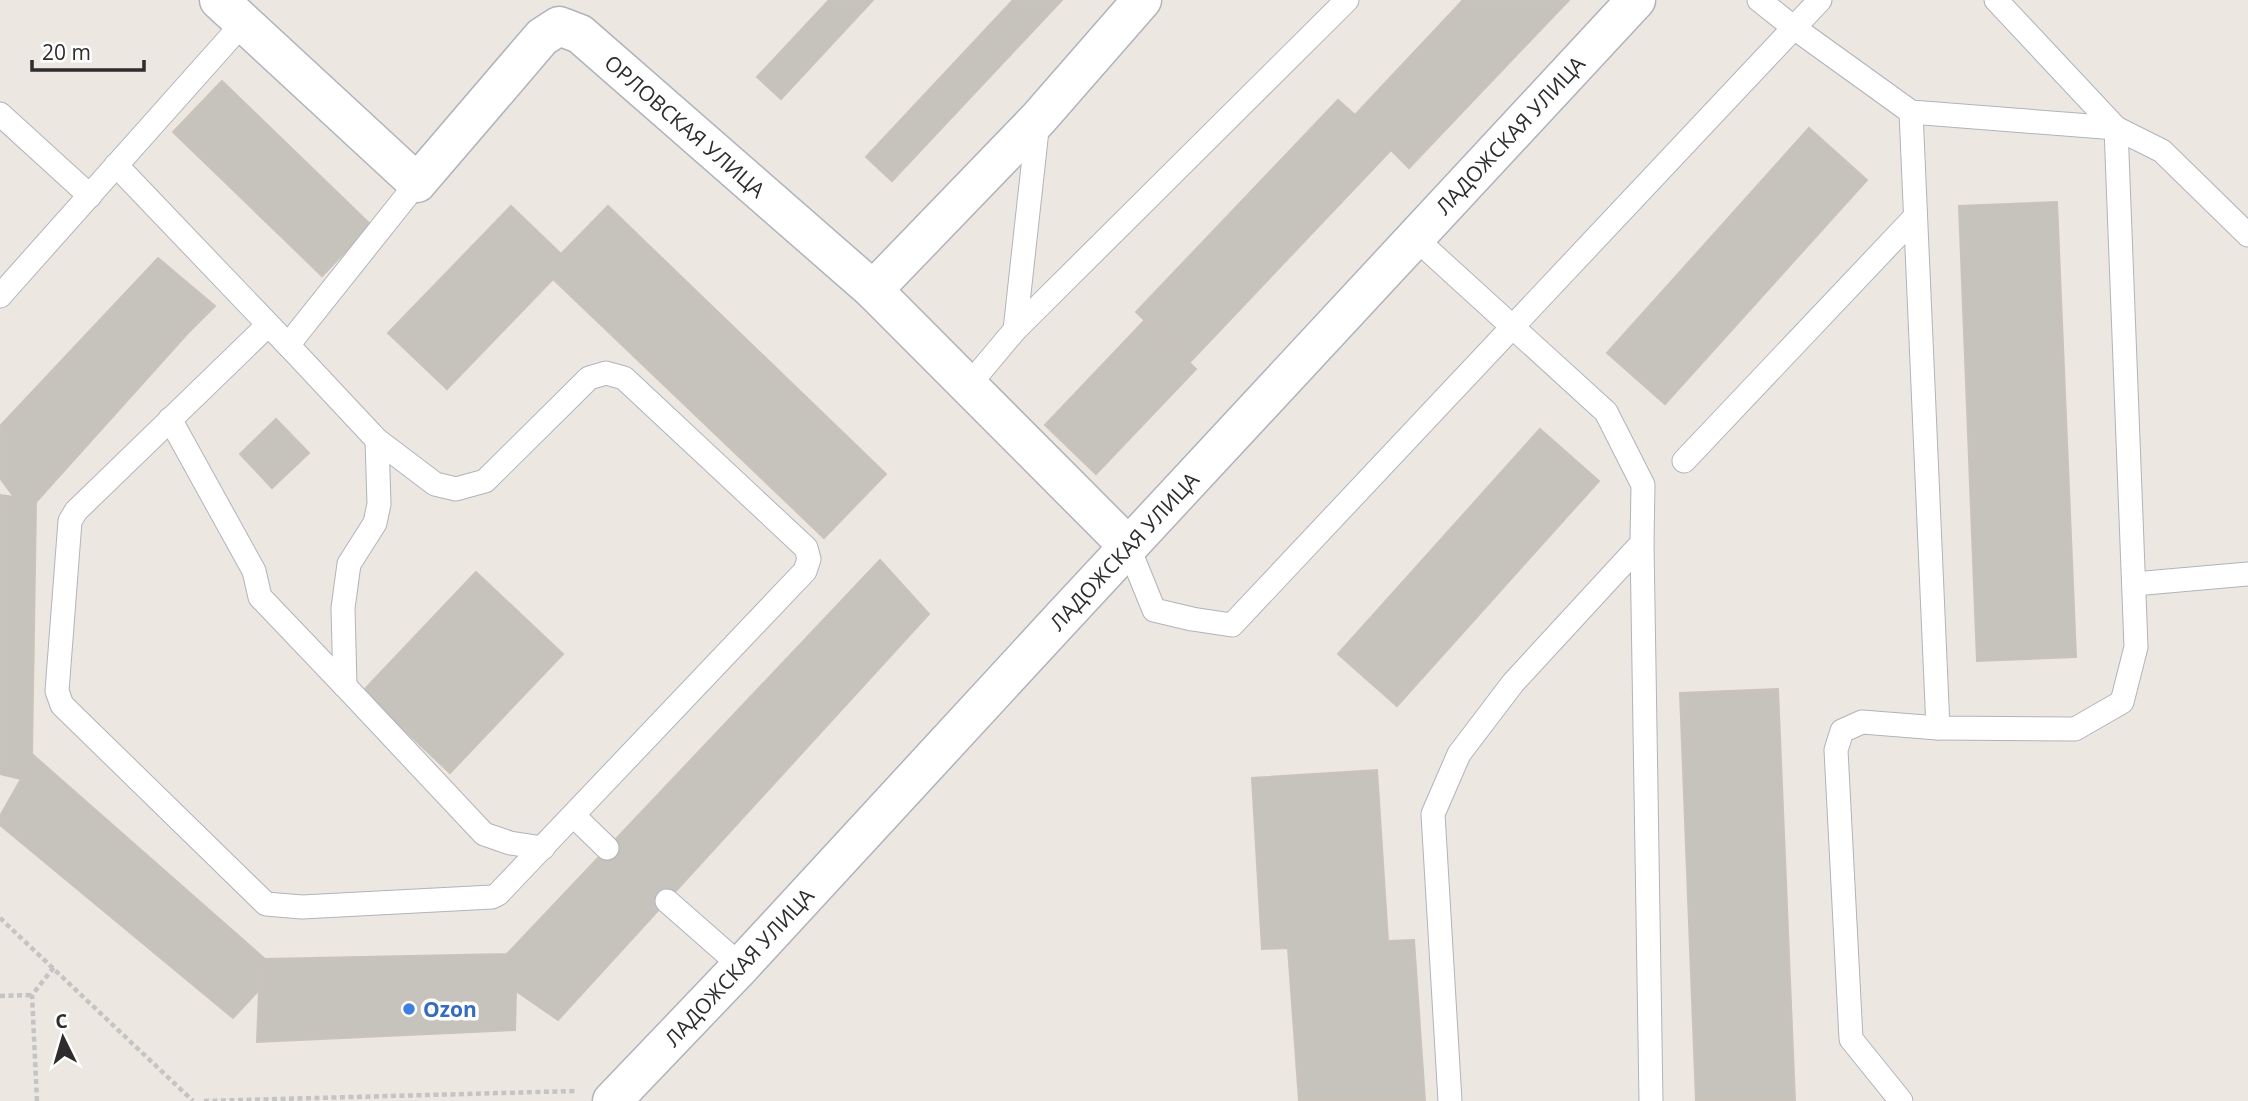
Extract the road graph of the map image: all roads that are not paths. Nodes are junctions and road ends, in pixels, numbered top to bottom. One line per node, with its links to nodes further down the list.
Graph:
1 (1142, 0): 11 (street)
2 (1347, 0): 23 (lane)
3 (1636, 0): 18 (street, ЛАДОЖСКАЯ УЛИЦА)
4 (1759, 0): 8 (lane)
5 (1819, 0): 8 (lane)
6 (1996, 0): 12 (lane)
7 (231, 11): 13 (lane); 14 (street)
8 (1793, 27): 9 (lane); 22 (lane)
9 (1911, 112): 12 (lane); 16 (lane)
10 (0, 114): 15 (lane)
11 (1039, 118): 19 (street); 23 (lane)
12 (2116, 128): 17 (lane); 32 (lane)
13 (116, 165): 15 (lane); 21 (lane)
14 (417, 183): 19 (street, ОРЛОВСКАЯ УЛИЦА); 24 (lane)
15 (90, 196): 20 (lane)
16 (1914, 218): 28 (lane); 34 (lane)
17 (2248, 235)
18 (1415, 238): 22 (lane); 30 (street, ЛАДОЖСКАЯ УЛИЦА)
19 (873, 290): 25 (street)
20 (0, 296)
21 (268, 325): 24 (lane); 26 (lane)
22 (1512, 326): 29 (lane); 30 (lane)
23 (1015, 330): 25 (lane)
24 (288, 345): 27 (lane)
25 (968, 386): 30 (street)
26 (170, 419): 33 (lane); 36 (lane)
27 (377, 440): 33 (lane); 35 (lane)
28 (1684, 461)
29 (1642, 543): 41 (lane); 42 (lane)
30 (1128, 547): 39 (street, ЛАДОЖСКАЯ УЛИЦА)
31 (2248, 574): 32 (lane)
32 (2134, 584): 34 (lane)
33 (345, 686): 36 (lane)
34 (1938, 728): 43 (lane)
35 (574, 816): 36 (lane); 37 (lane)
36 (543, 848)
37 (607, 848)
38 (667, 901): 39 (lane)
39 (741, 967): 40 (street, ЛАДОЖСКАЯ УЛИЦА)
40 (617, 1095)
41 (1450, 1101)
42 (1651, 1101)
43 (1901, 1101)

